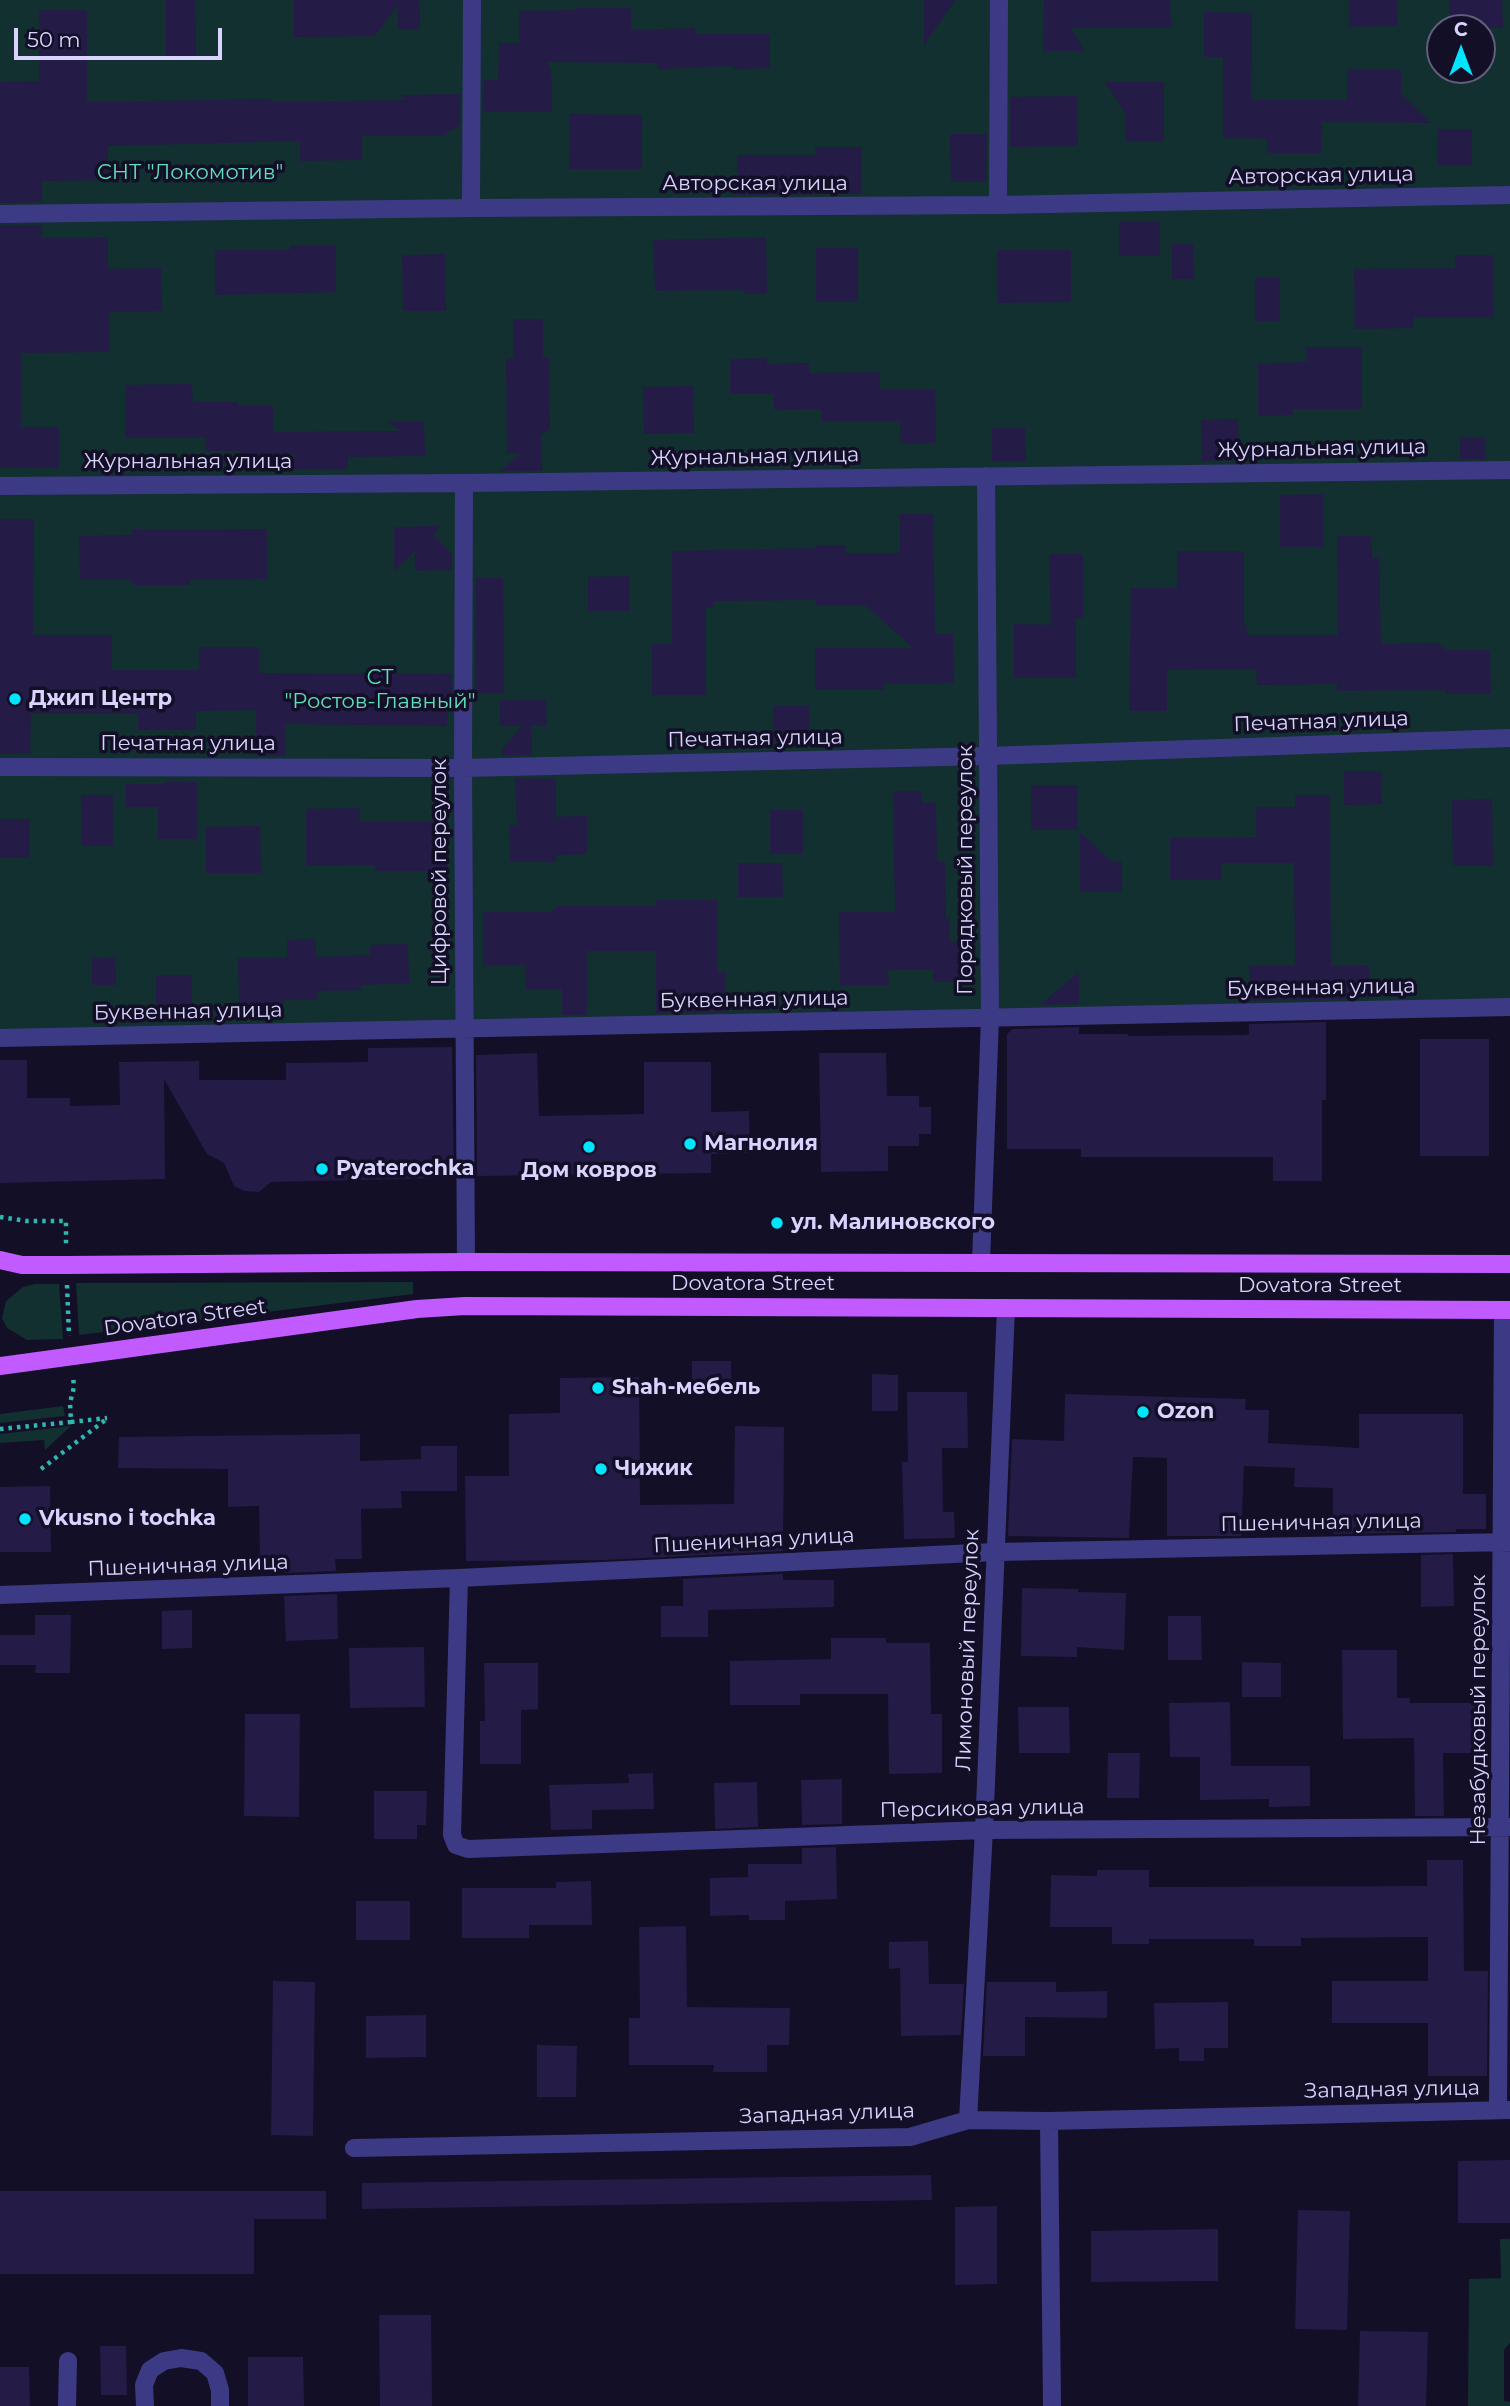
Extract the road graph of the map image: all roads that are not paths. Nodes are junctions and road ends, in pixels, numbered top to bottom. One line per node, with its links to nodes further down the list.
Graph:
1 (472, 0): 5 (street)
2 (999, 0): 4 (street)
3 (1510, 194): 4 (street, Авторская улица)
4 (998, 205): 5 (street, Авторская улица)
5 (471, 208): 6 (street, Авторская улица)
6 (0, 214)
7 (1510, 470): 8 (street, Журнальная улица)
8 (986, 476): 9 (street, Журнальная улица); 12 (street, Порядковый переулок)
9 (464, 483): 10 (street, Журнальная улица); 14 (street, Цифровой переулок)
10 (0, 486)
11 (1510, 738): 12 (street, Печатная улица)
12 (988, 756): 14 (street, Печатная улица); 16 (street, Порядковый переулок)
13 (0, 767): 14 (street, Печатная улица)
14 (463, 768): 17 (street, Цифровой переулок)
15 (1510, 1007): 16 (street, Буквенная улица)
16 (990, 1017): 17 (street, Буквенная улица); 21 (street, Порядковый переулок)
17 (464, 1030): 18 (street, Буквенная улица); 20 (street, Цифровой переулок)
18 (0, 1038)
19 (0, 1260): 23 (main road, Dovatora Street)
20 (466, 1262): 21 (main road, Dovatora Street); 23 (main road, Dovatora Street)
21 (981, 1262): 22 (main road, Dovatora Street)
22 (1510, 1264)
23 (22, 1265): 24 (main road)
24 (0, 1276)
25 (1006, 1308): 26 (main road, Dovatora Street); 27 (main road, Dovatora Street); 29 (street, Лимоновый переулок)
26 (1507, 1310): 28 (street, Незабудковый переулок)
27 (0, 1366)
28 (1506, 1542): 29 (street, Пшеничная улица); 32 (street, Незабудковый переулок)
29 (995, 1552): 30 (street, Пшеничная улица); 33 (street, Лимоновый переулок)
30 (458, 1578): 31 (street, Пшеничная улица); 33 (street, Персиковая улица)
31 (0, 1595)
32 (1506, 1827): 33 (street, Персиковая улица); 34 (street, Незабудковый переулок)
33 (984, 1830): 35 (street, Лимоновый переулок)
34 (1504, 2110): 36 (street, Западная улица)
35 (968, 2120): 36 (street, Западная улица); 37 (street, Западная улица)
36 (1049, 2121): 42 (street)
37 (354, 2148)
38 (68, 2361): 39 (street)
39 (67, 2406)
40 (145, 2406): 41 (street)
41 (220, 2406)
42 (1052, 2406)

